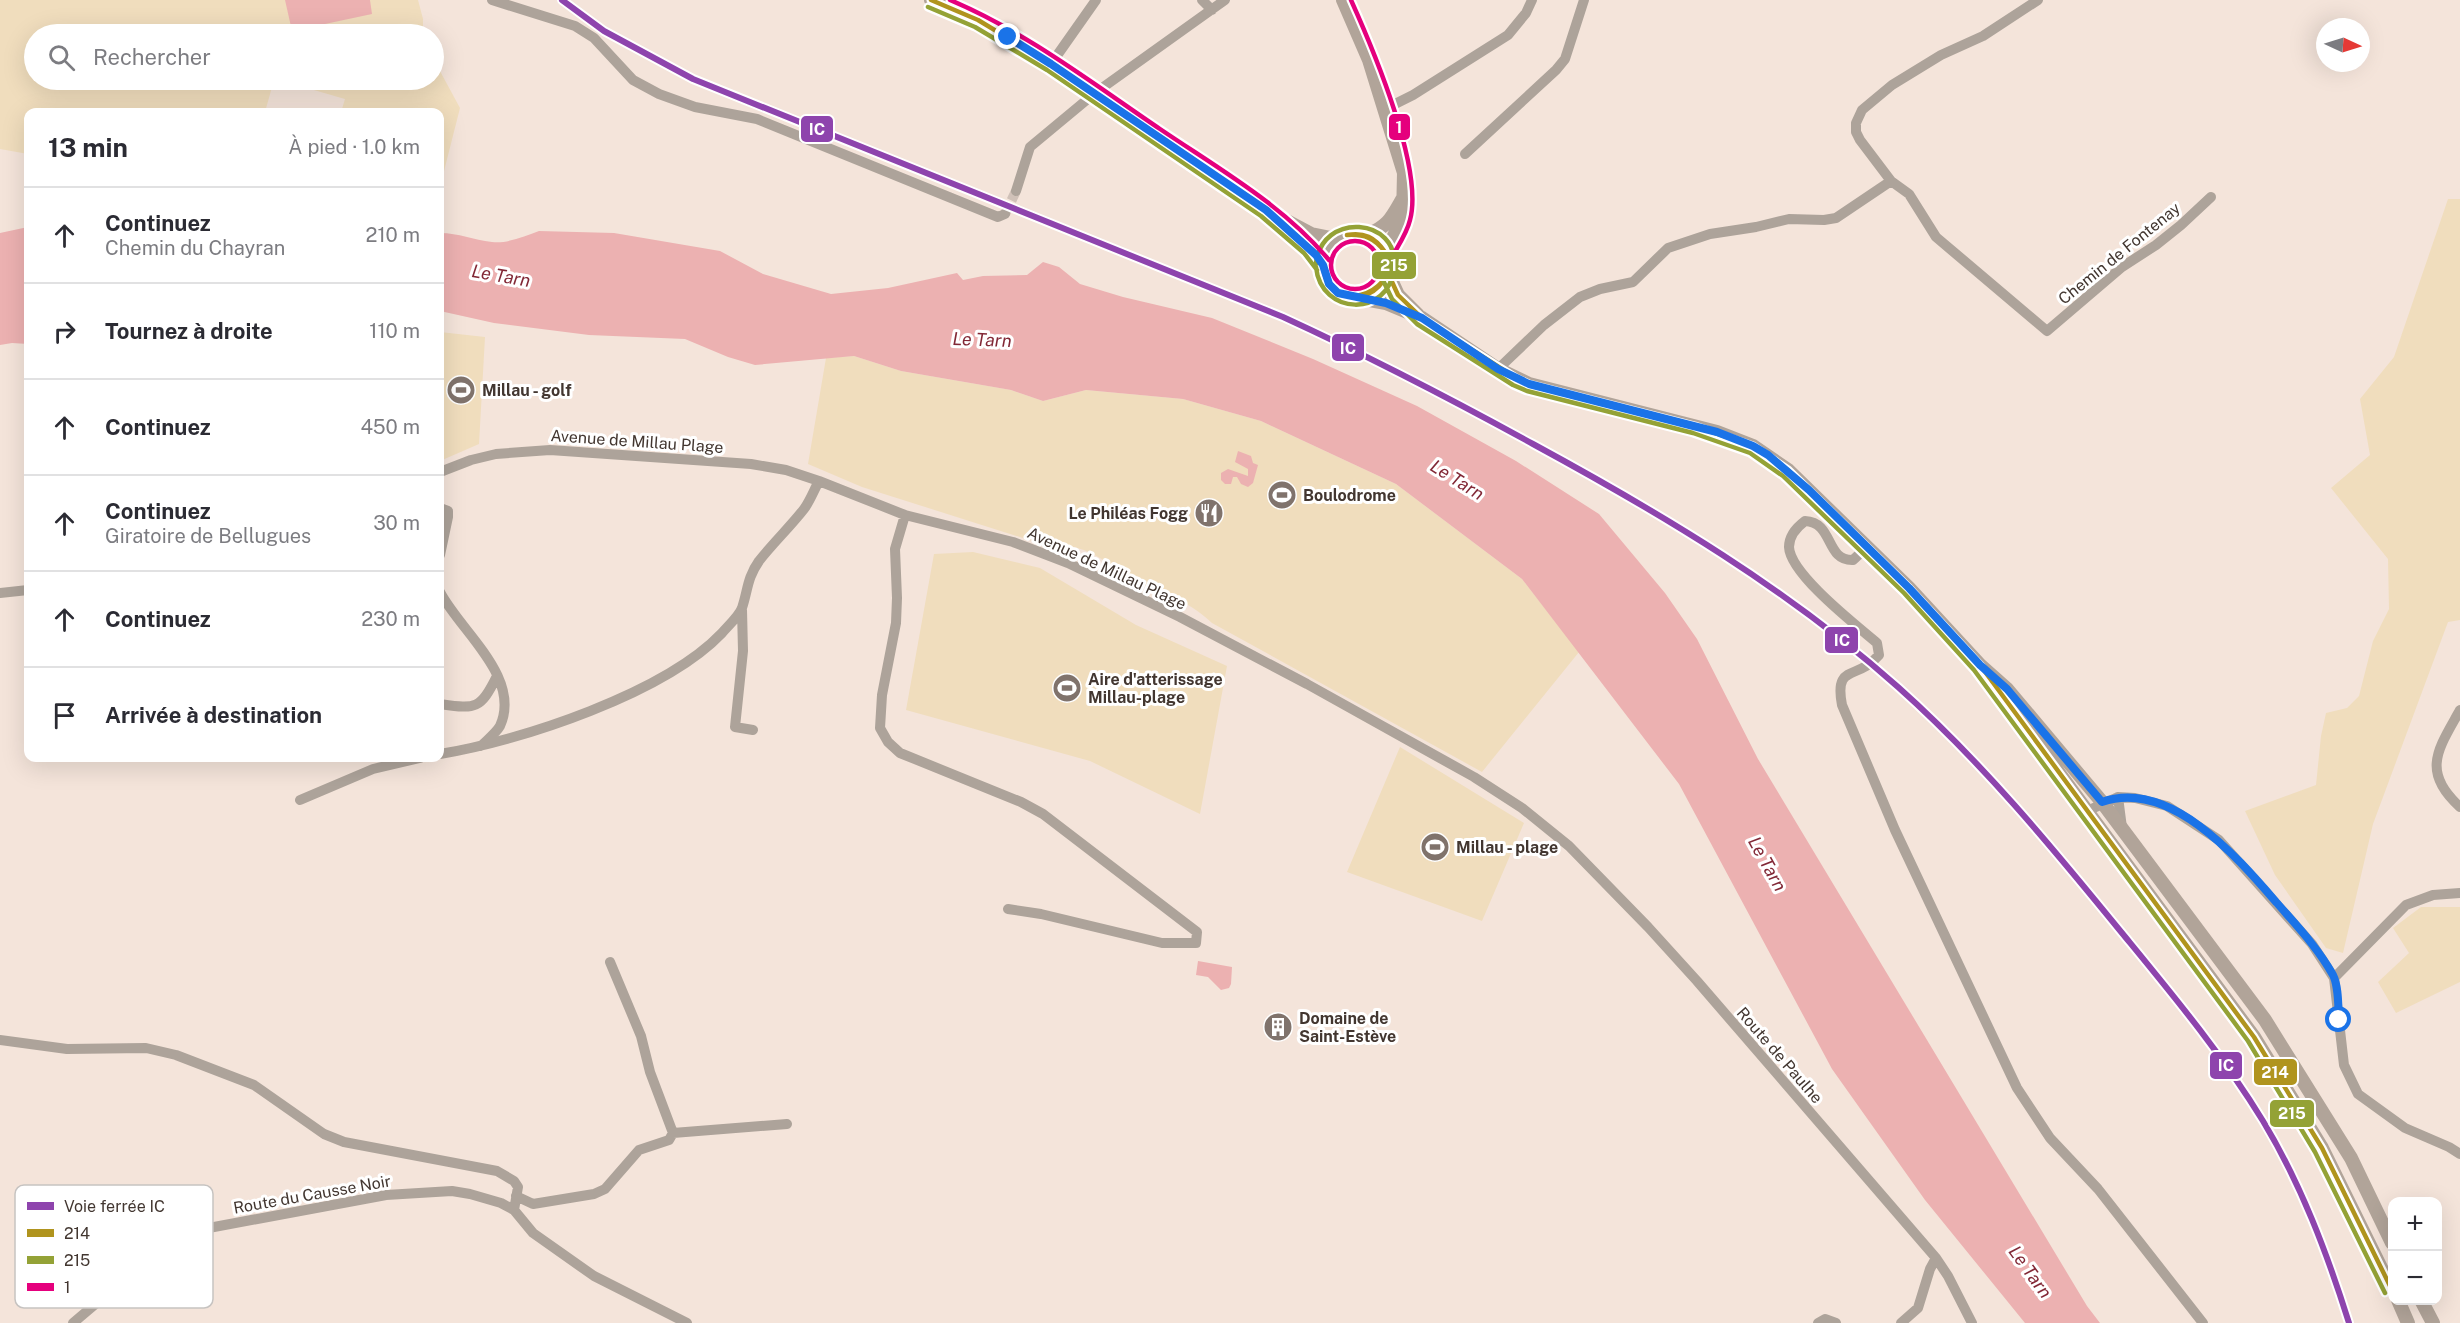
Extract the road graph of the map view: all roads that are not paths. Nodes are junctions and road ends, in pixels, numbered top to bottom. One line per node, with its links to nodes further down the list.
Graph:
1 (492, 0): 20 (street)
2 (931, 0): 11 (main road)
3 (1096, 0): 11 (street)
4 (1202, 0): 10 (street)
5 (1225, 0): 10 (street)
6 (1343, 0): 13 (main road)
7 (1532, 0): 13 (street)
8 (1584, 0): 14 (street)
9 (2038, 0): 15 (street)
10 (1212, 10): 12 (street)
11 (1051, 64): 12 (main road)
12 (1095, 93): 16 (street); 19 (main road)
13 (1385, 109): 17 (main road)
14 (1465, 154)
15 (1892, 181): 18 (street, Chemin de Fontenay); 28 (street)
16 (1016, 190)
17 (1404, 196): 21 (main road); 23 (main road)
18 (2211, 197)
19 (1266, 210): 22 (main road); 24 (main road)
20 (1005, 214)
21 (1367, 235): 22 (main road); 23 (main road)
22 (1336, 239): 24 (main road)
23 (1385, 254): 25 (main road)
24 (1323, 265): 26 (main road)
25 (1387, 271): 26 (main road); 27 (main road)
26 (1359, 298): 27 (main road)
27 (1422, 318): 28 (main road)
28 (1498, 369): 34 (main road)
29 (444, 470): 30 (street, Avenue de Millau Plage)
30 (819, 481): 32 (street, Avenue de Millau Plage); 38 (street)
31 (444, 510): 33 (street)
32 (905, 515): 52 (street, Avenue de Millau Plage); 55 (street)
33 (444, 536)
34 (1867, 547): 39 (main road); 77 (street)
35 (24, 590): 36 (street)
36 (0, 593)
37 (444, 600): 40 (street)
38 (742, 610): 43 (street); 44 (street)
39 (1980, 665): 49 (main road); 51 (main road)
40 (497, 676): 41 (street); 44 (street)
41 (444, 705)
42 (2460, 710): 50 (street)
43 (753, 730)
44 (478, 748): 45 (street)
45 (444, 753)
46 (404, 762): 48 (street)
47 (2118, 797): 49 (street); 53 (street); 57 (street)
48 (300, 800)
49 (2102, 802): 51 (street); 53 (main road)
50 (2460, 807)
51 (2088, 811): 67 (main road)
52 (1543, 824): 66 (street, Route de Paulhe)
53 (2122, 828): 65 (main road)
54 (2460, 892): 57 (street)
55 (1008, 909)
56 (610, 962): 60 (street)
57 (2334, 978): 61 (street)
58 (0, 1040): 62 (street, Route du Causse Noir)
59 (787, 1124): 60 (street)
60 (673, 1133): 62 (street)
61 (2460, 1154)
62 (516, 1196): 63 (street)
63 (514, 1210): 64 (street, Route du Causse Noir); 72 (street)
64 (213, 1227)
65 (2388, 1235)
66 (1936, 1258): 75 (street); 76 (street, Route de Paulhe)
67 (2388, 1282)
68 (2399, 1305): 78 (main road)
69 (2424, 1305): 79 (main road)
70 (91, 1308): 71 (street, Route du Causse Noir)
71 (73, 1323)
72 (687, 1323)
73 (1818, 1323): 74 (street)
74 (1836, 1323)
75 (1901, 1323)
76 (1972, 1323)
77 (2202, 1323)
78 (2408, 1323)
79 (2433, 1323)

